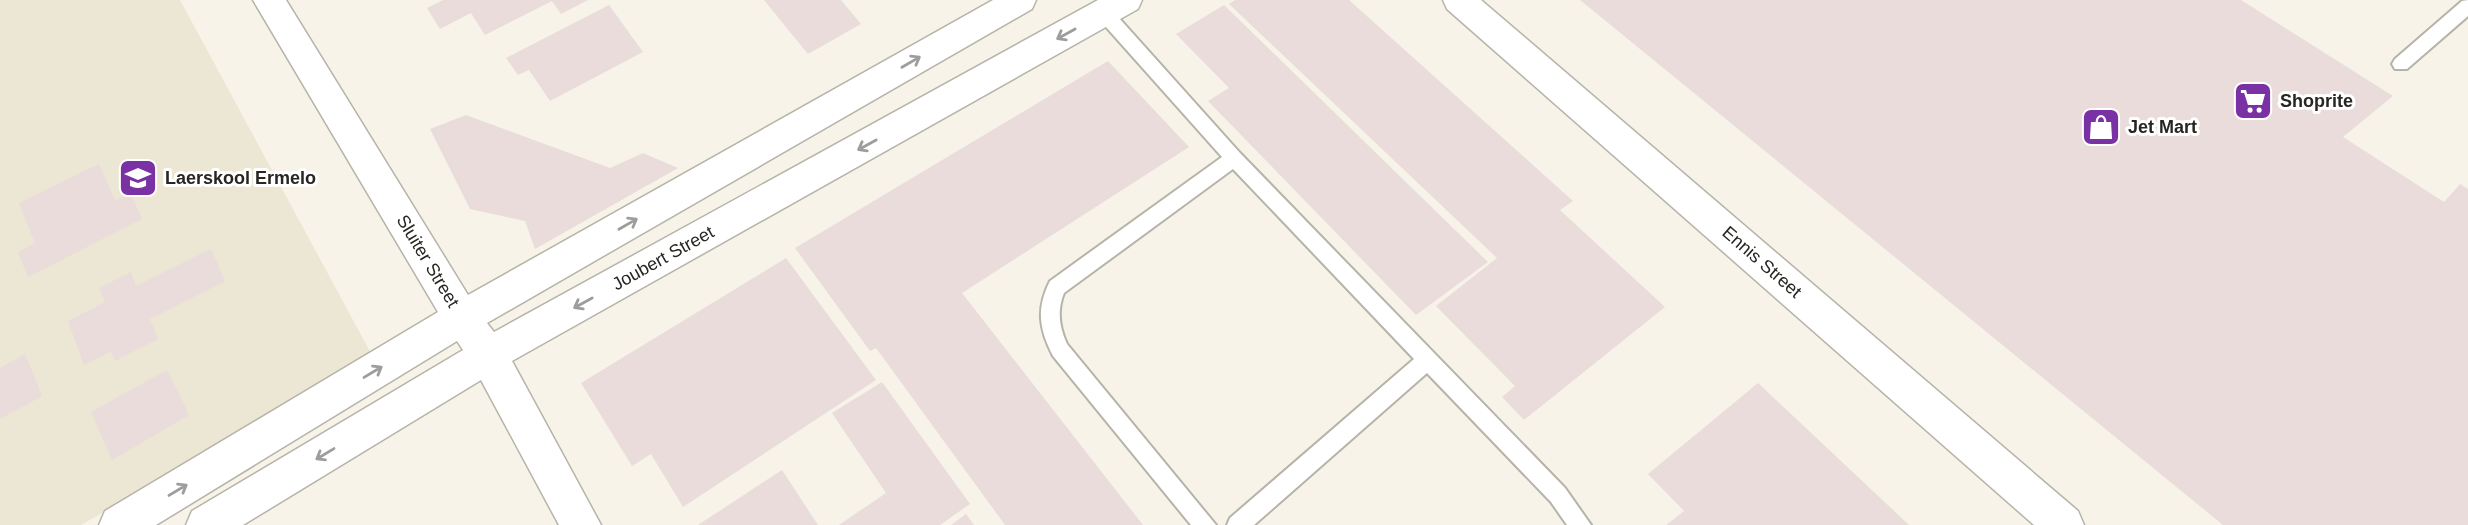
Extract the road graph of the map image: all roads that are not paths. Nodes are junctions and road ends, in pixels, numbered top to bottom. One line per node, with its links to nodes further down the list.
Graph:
1 (269, 0): 8 (street, Sluiter Street)
2 (1020, 0): 8 (street, one-way to 2)
3 (1459, 0): 11 (street, Ennis Street)
4 (2468, 6): 6 (lane)
5 (1115, 7): 7 (lane); 9 (street, Joubert Street, one-way to 9)
6 (2401, 64)
7 (1234, 158): 10 (lane); 15 (lane)
8 (463, 318): 9 (street, Sluiter Street); 12 (street, one-way to 8)
9 (488, 355): 13 (street, Joubert Street, one-way to 13); 14 (street, Sluiter Street)
10 (1428, 359): 16 (lane); 17 (lane)
11 (2040, 517)
12 (119, 525)
13 (206, 525)
14 (581, 525)
15 (1205, 525)
16 (1238, 525)
17 (1580, 525)

